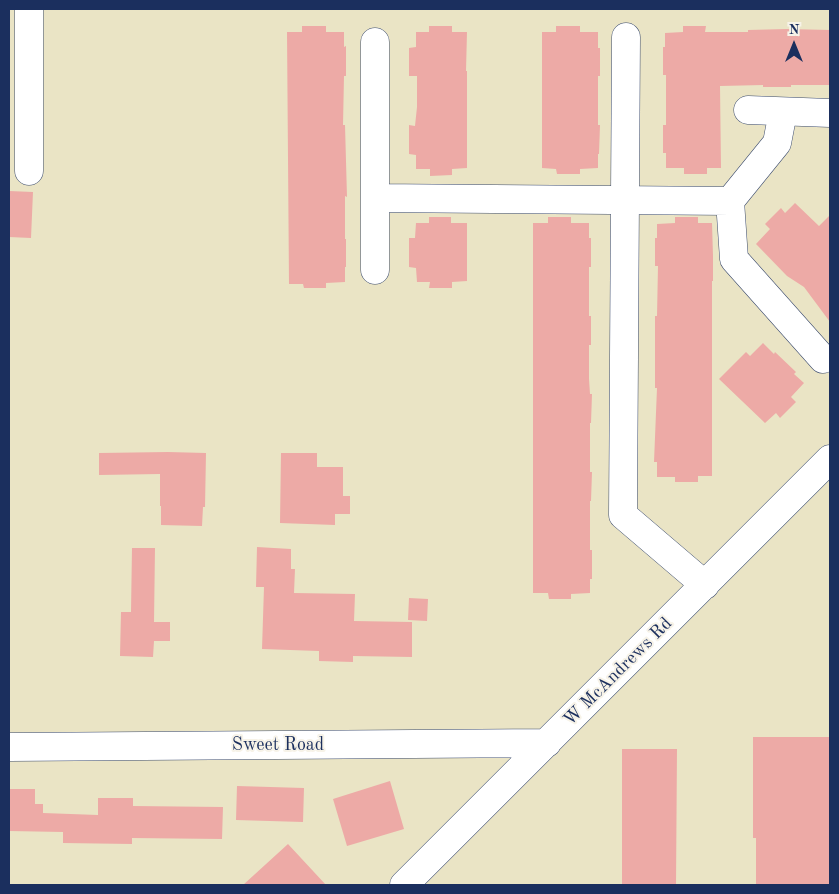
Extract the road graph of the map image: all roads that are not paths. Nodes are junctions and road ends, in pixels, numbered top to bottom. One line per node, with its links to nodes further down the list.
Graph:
1 (30, 9): 7 (street)
2 (626, 37): 9 (street)
3 (375, 42): 8 (street)
4 (748, 110): 5 (street)
5 (783, 112): 6 (street); 10 (street)
6 (830, 113)
7 (29, 171)
8 (375, 198): 9 (street); 11 (street)
9 (625, 200): 10 (street); 14 (street)
10 (730, 200): 12 (street)
11 (375, 270)
12 (823, 359)
13 (830, 458): 14 (street, W McAndrews Rd)
14 (705, 585): 15 (street, W McAndrews Rd)
15 (547, 743): 16 (street, Sweet Road); 17 (street, W McAndrews Rd)
16 (9, 746)
17 (404, 885)

